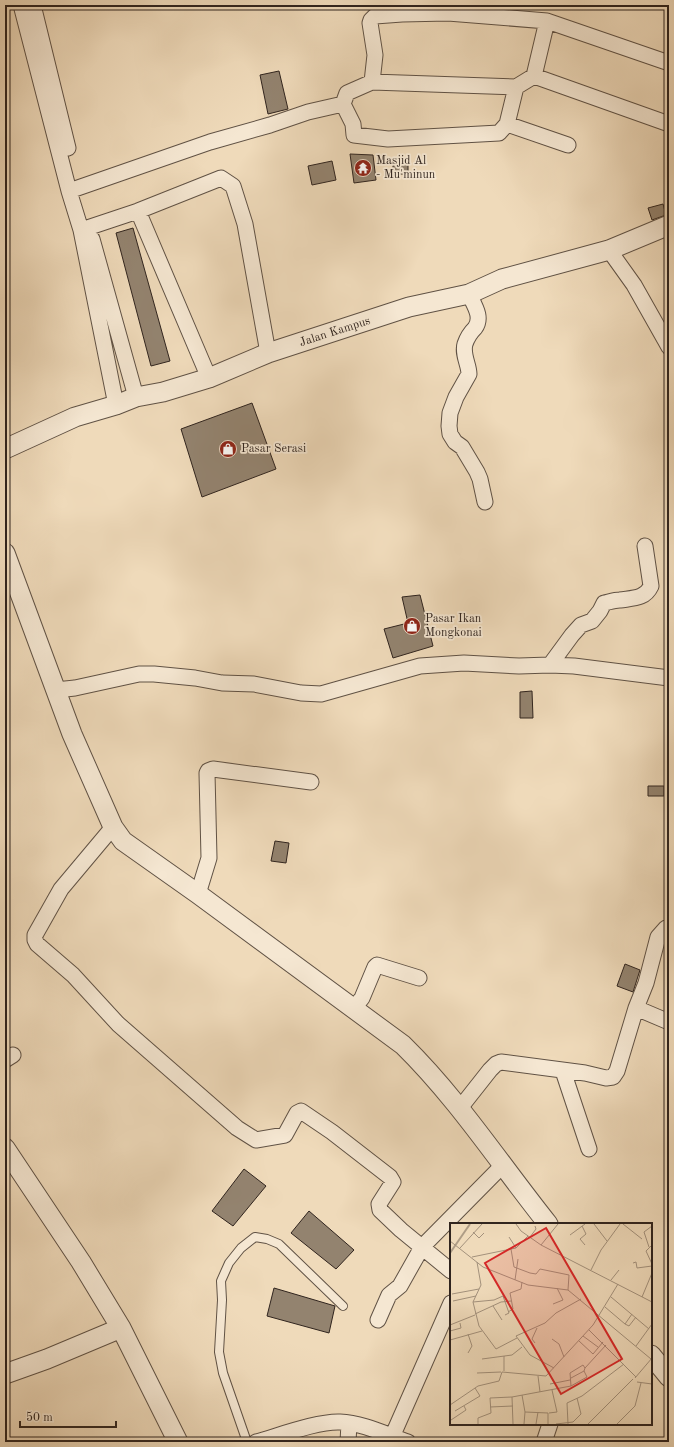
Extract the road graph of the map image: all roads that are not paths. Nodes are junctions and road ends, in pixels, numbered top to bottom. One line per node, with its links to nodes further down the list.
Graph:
1 (20, 5): 12 (street)
2 (33, 5): 12 (street)
3 (547, 21): 4 (street); 5 (street); 6 (street)
4 (669, 63)
5 (534, 76): 7 (street); 10 (street)
6 (372, 82): 7 (street); 8 (street)
7 (516, 87): 9 (street)
8 (344, 104): 9 (street); 12 (street)
9 (507, 124): 11 (street)
10 (669, 124)
11 (568, 145)
12 (74, 190): 15 (street)
13 (138, 211): 15 (street); 19 (street); 20 (street)
14 (669, 225): 16 (street, Jalan Kampus)
15 (85, 229): 21 (street); 22 (street)
16 (609, 250): 17 (street, Jalan Kampus); 18 (street)
17 (469, 294): 19 (street, Jalan Kampus); 24 (street)
18 (669, 347)
19 (268, 353): 20 (street, Jalan Kampus)
20 (209, 378): 21 (street, Jalan Kampus)
21 (136, 398): 22 (street, Jalan Kampus)
22 (116, 406): 23 (street, Jalan Kampus)
23 (5, 449)
24 (485, 502)
25 (645, 546): 27 (street)
26 (5, 553): 29 (street)
27 (550, 665): 28 (street); 29 (street)
28 (669, 678)
29 (56, 690): 31 (street)
30 (311, 782): 32 (street)
31 (113, 826): 32 (street); 46 (street)
32 (198, 894): 35 (street)
33 (669, 928): 36 (street)
34 (418, 978): 35 (street)
35 (354, 1008): 39 (street)
36 (636, 1008): 37 (street); 38 (street)
37 (669, 1022)
38 (563, 1071): 39 (street); 41 (street)
39 (460, 1108): 42 (street)
40 (5, 1148): 51 (street)
41 (589, 1149)
42 (503, 1166): 43 (street); 44 (street)
43 (452, 1223)
44 (547, 1223)
45 (447, 1229): 46 (street)
46 (422, 1247): 47 (street); 50 (street)
47 (450, 1270)
48 (343, 1306): 59 (lane)
49 (450, 1306): 57 (street)
50 (378, 1320)
51 (121, 1328): 53 (street); 58 (street)
52 (652, 1356): 54 (street)
53 (5, 1374)
54 (669, 1377)
55 (350, 1423): 57 (street); 60 (street); 61 (street)
56 (550, 1425): 63 (street)
57 (392, 1437): 62 (street)
58 (178, 1442)
59 (247, 1442)
60 (256, 1442)
61 (348, 1442)
62 (408, 1442)
63 (544, 1442)

